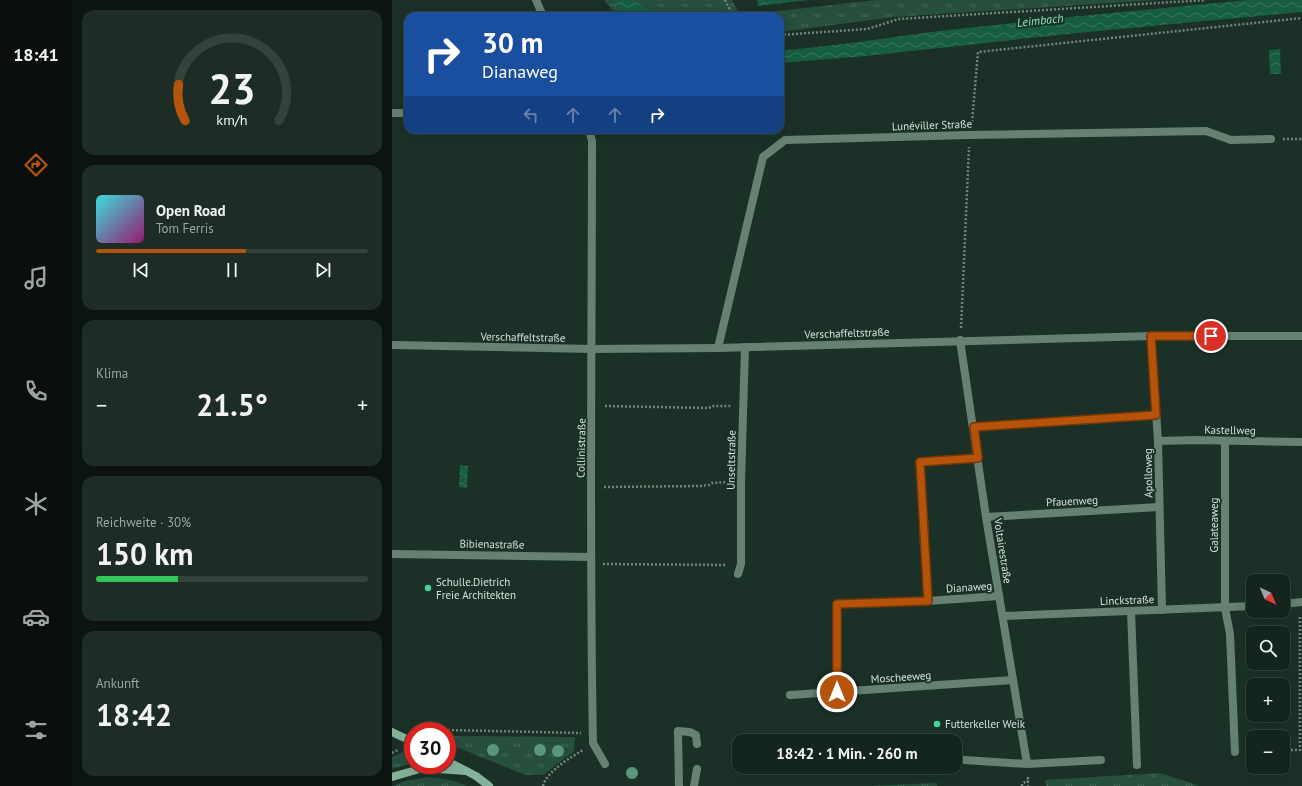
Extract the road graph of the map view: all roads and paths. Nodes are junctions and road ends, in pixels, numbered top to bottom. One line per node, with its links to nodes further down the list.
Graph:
1 (536, 0): 4 (street)
2 (725, 0): 5 (path)
3 (1206, 0): 7 (path)
4 (541, 12)
5 (731, 12)
6 (1302, 18): 11 (path)
7 (784, 35)
8 (392, 113): 9 (street)
9 (404, 113)
10 (590, 134): 20 (street, Collinistraße)
11 (969, 135): 12 (street, Lunéviller Straße); 16 (path); 19 (street, Lunéviller Straße)
12 (1271, 139): 13 (path)
13 (1302, 139)
14 (1151, 336): 15 (street, Verschaffeltstraße); 16 (street, Verschaffeltstraße); 23 (street, Apolloweg)
15 (1302, 336)
16 (960, 340): 18 (street, Verschaffeltstraße); 24 (street, Voltairestraße)
17 (392, 345): 20 (street, Verschaffeltstraße)
18 (745, 347): 19 (street, Verschaffeltstraße); 22 (street, Unseltstraße)
19 (718, 348): 20 (street, Verschaffeltstraße)
20 (592, 349): 21 (street, Collinistraße)
21 (592, 406): 22 (path); 30 (street, Collinistraße)
22 (743, 406): 29 (street, Unseltstraße)
23 (1156, 415): 24 (street); 25 (street, Apolloweg)
24 (974, 427): 28 (street, Voltairestraße)
25 (1158, 441): 26 (street, Kastellweg); 31 (street, Apolloweg)
26 (1225, 441): 27 (street, Kastellweg); 42 (street, Galateaweg)
27 (1302, 442)
28 (978, 458): 32 (street, Voltairestraße); 38 (street)
29 (741, 482): 30 (path); 35 (street, Unseltstraße)
30 (591, 487): 34 (street, Collinistraße)
31 (1159, 507): 32 (street, Pfauenweg); 43 (street, Apolloweg)
32 (986, 517): 37 (street, Voltairestraße)
33 (392, 554): 34 (street, Bibienastraße)
34 (591, 561): 35 (path); 51 (street, Collinistraße)
35 (741, 564): 36 (street, Unseltstraße)
36 (738, 574)
37 (1000, 596): 38 (street, Dianaweg); 45 (street, Voltairestraße)
38 (928, 601): 47 (street, Dianaweg)
39 (1301, 602): 40 (street); 55 (path)
40 (1290, 603)
41 (1246, 606): 42 (street, Linckstraße)
42 (1225, 608): 43 (street, Linckstraße); 56 (street, Galateaweg)
43 (1162, 610): 44 (street, Linckstraße)
44 (1131, 611): 45 (street, Linckstraße); 61 (street)
45 (1003, 616): 46 (street, Voltairestraße)
46 (1012, 680): 47 (street, Moscheeweg); 60 (street, Voltairestraße)
47 (837, 692): 48 (street, Moscheeweg)
48 (790, 695)
49 (456, 730): 51 (path)
50 (392, 732): 52 (main road)
51 (593, 733): 53 (street, Collinistraße)
52 (404, 738)
53 (593, 743): 59 (street, Collinistraße); 68 (path)
54 (697, 744): 69 (street)
55 (1290, 750)
56 (1235, 752)
57 (964, 760): 60 (street)
58 (1101, 760): 60 (street)
59 (605, 764)
60 (1027, 764)
61 (1137, 765)
62 (456, 766): 64 (main road)
63 (697, 769): 70 (street)
64 (466, 771): 65 (main road); 67 (main road)
65 (392, 777)
66 (1028, 780): 71 (path)
67 (489, 786)
68 (543, 786)
69 (679, 786)
70 (694, 786)
71 (1022, 786)

